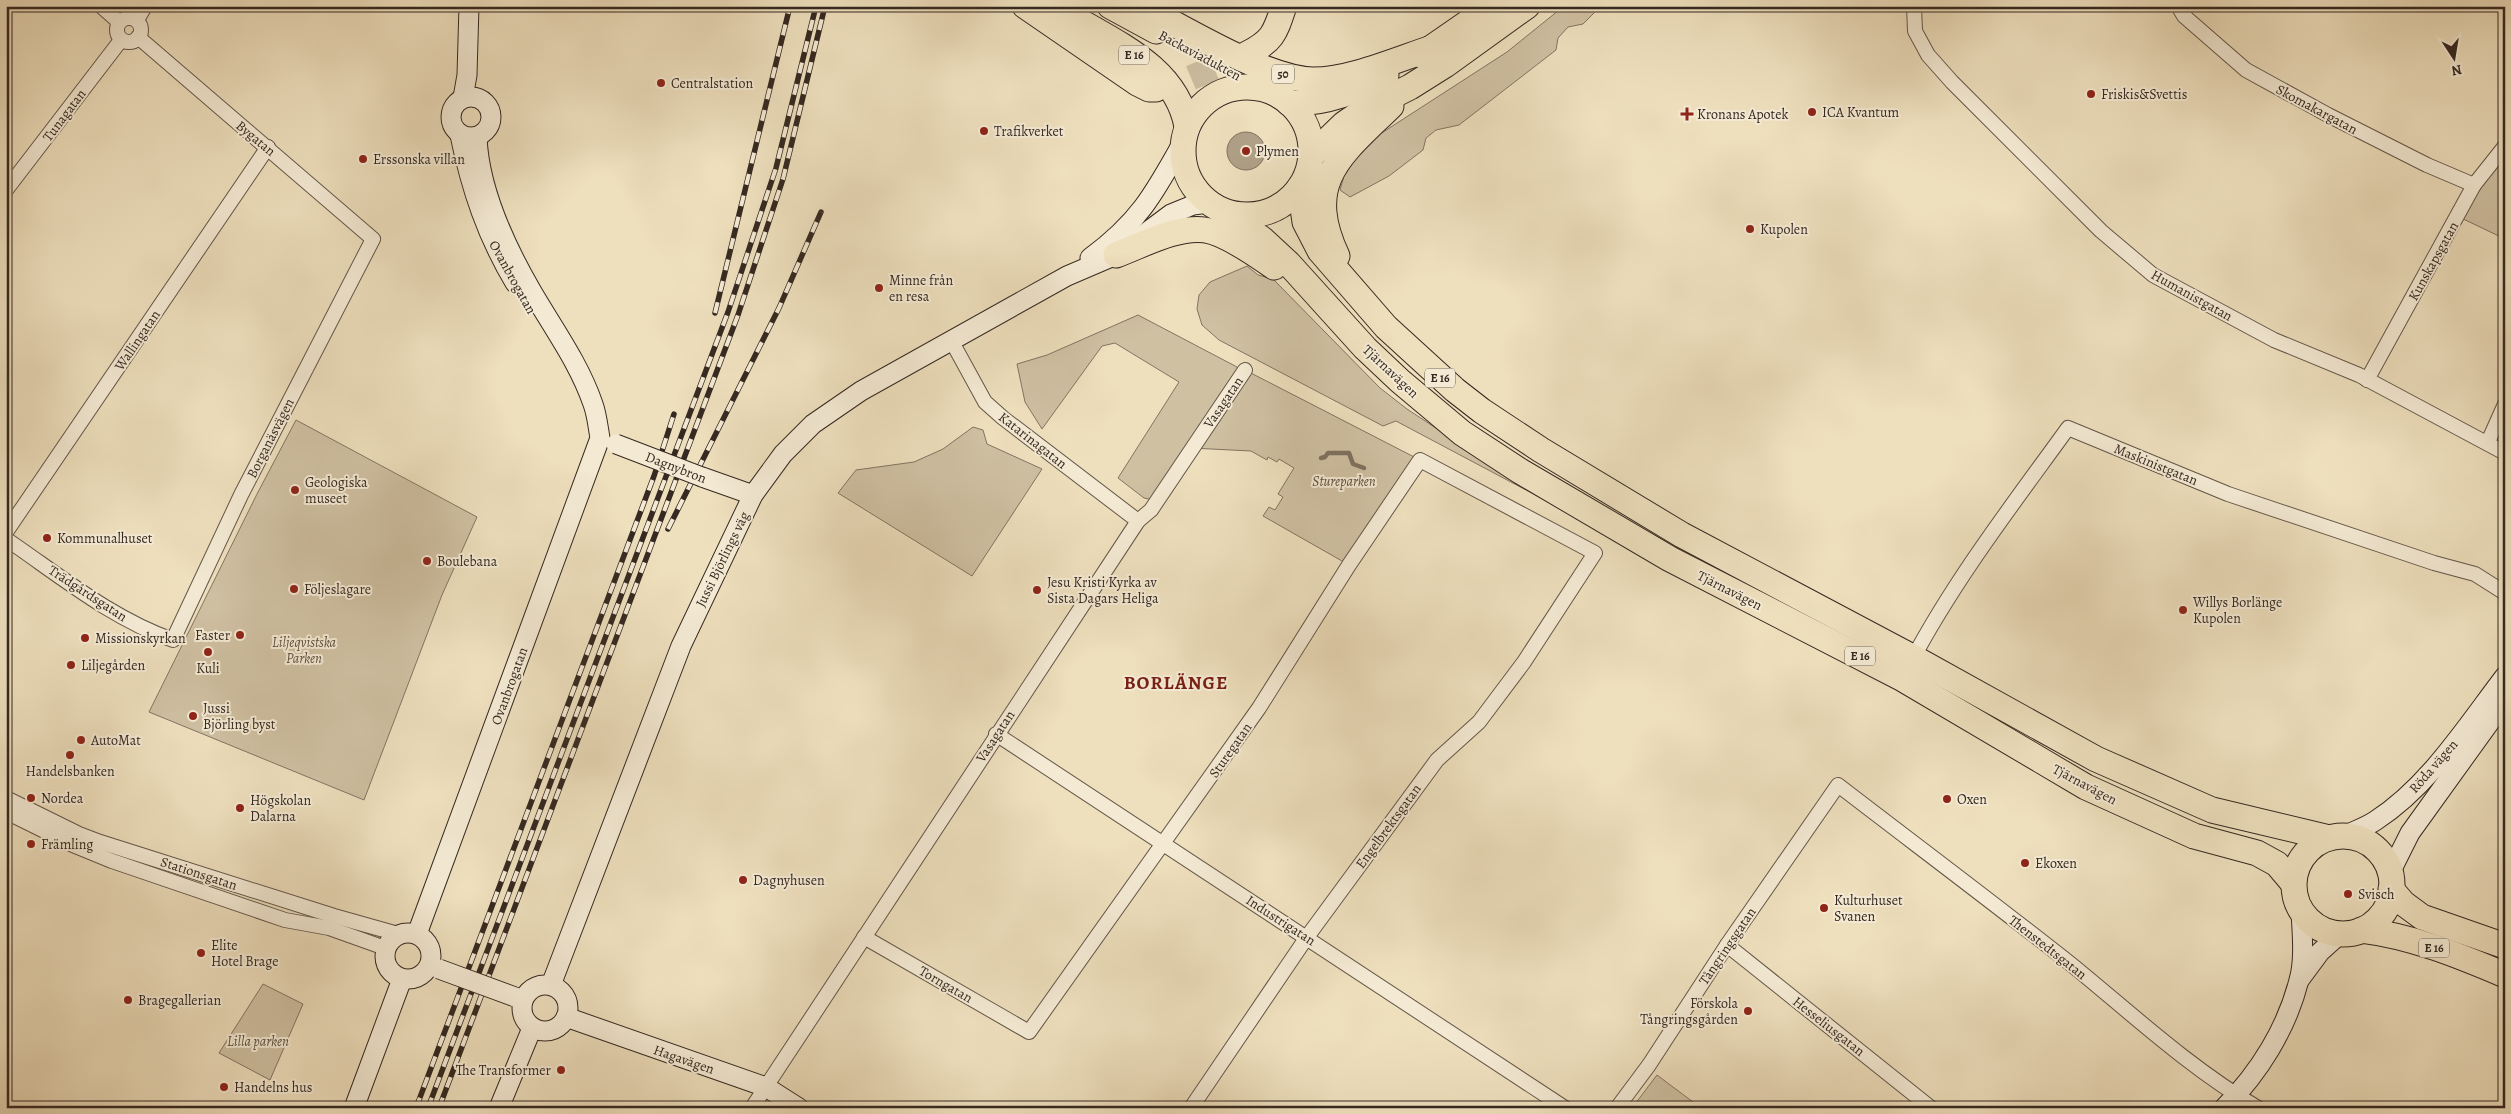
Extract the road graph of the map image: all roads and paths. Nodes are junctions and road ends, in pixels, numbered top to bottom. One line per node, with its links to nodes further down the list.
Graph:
1 (101, 6): 15 (street)
2 (145, 6): 14 (street)
3 (470, 6): 23 (street)
4 (482, 6): 23 (street)
5 (1025, 6): 21 (highway)
6 (1055, 6): 25 (highway, E 16)
7 (1110, 6): 22 (highway, Backaviadukten / E 16)
8 (1141, 6): 18 (highway, 50)
9 (1284, 6): 19 (highway)
10 (1492, 6): 18 (highway, 50)
11 (1527, 6): 20 (highway)
12 (1914, 6): 41 (street, Humanistgatan)
13 (2178, 6): 30 (street, Skomakargatan)
14 (137, 20): 15 (street); 16 (street)
15 (119, 22): 17 (street)
16 (138, 37): 17 (street); 28 (street, Bygatan)
17 (121, 40): 32 (street, Tunagatan)
18 (1435, 47): 24 (highway, 50)
19 (1248, 54)
20 (1410, 87): 29 (highway); 37 (highway)
21 (1156, 89)
22 (1264, 89): 24 (highway, E 16); 25 (highway, E 16)
23 (470, 98): 26 (street); 26 (street)
24 (1289, 103): 29 (highway, E 16)
25 (1185, 134): 33 (highway, E 16); 36 (street, Jussi Björlings väg)
26 (469, 136): 43 (street, Ovanbrogatan)
27 (2505, 146): 30 (street, Kunskapsgatan)
28 (268, 147): 34 (street, Bygatan); 48 (street, Wallingatan)
29 (1311, 156): 31 (highway, E 16)
30 (2474, 185): 41 (street, Kunskapsgatan)
31 (1300, 187): 33 (highway, E 16); 37 (highway, Tjärnavägen / E 16)
32 (6, 190)
33 (1214, 206): 35 (street, Jussi Björlings väg); 38 (highway, Tjärnavägen / E 16)
34 (373, 239): 52 (street, Borganäsvägen)
35 (1116, 255): 36 (street, Jussi Björlings väg); 38 (highway)
36 (1067, 276): 39 (street, Jussi Björlings väg)
37 (1353, 290): 53 (highway, Tjärnavägen / E 16)
38 (1323, 302): 53 (highway, Tjärnavägen / E 16)
39 (951, 340): 46 (street, Jussi Björlings väg); 47 (street, Katarinagatan)
40 (1245, 370): 47 (street, Vasagatan)
41 (2367, 380): 44 (street, Humanistgatan)
42 (2505, 404): 44 (street)
43 (608, 441): 46 (street, Dagnybron, bridge); 67 (street, Ovanbrogatan)
44 (2488, 442): 45 (street, Humanistgatan)
45 (2505, 452)
46 (752, 495): 77 (street, Jussi Björlings väg)
47 (1138, 521): 56 (street, Vasagatan)
48 (6, 532)
49 (6, 539): 52 (street, Trädgårdsgatan)
50 (1595, 553): 61 (street, Sturegatan); 69 (street, Engelbrektsgatan)
51 (2505, 593): 53 (street, Maskinistgatan)
52 (173, 640)
53 (1908, 668): 60 (highway, Tjärnavägen / E 16); 63 (highway, Tjärnavägen / E 16)
54 (2505, 676): 60 (street, Röda vägen)
55 (2505, 701): 62 (street, Röda vägen)
56 (996, 734): 61 (street, Industrigatan); 68 (street, Vasagatan)
57 (1838, 785): 70 (street, Tångringsgatan); 83 (street, Thenstedtsgatan)
58 (6, 798): 66 (street, Stationsgatan)
59 (6, 812): 72 (street, Stationsgatan)
60 (2337, 837): 62 (highway); 63 (highway)
61 (1164, 843): 69 (street, Industrigatan); 81 (street, Sturegatan)
62 (2391, 881): 65 (highway); 71 (highway, E 16)
63 (2294, 883): 64 (highway)
64 (2301, 911): 65 (highway); 76 (street)
65 (2351, 932): 74 (highway, E 16); 76 (street)
66 (398, 934): 67 (street); 72 (street)
67 (417, 934): 73 (street)
68 (864, 937): 81 (street, Torngatan); 82 (street, Vasagatan)
69 (1307, 937): 88 (street, Engelbrektsgatan); 89 (street, Industrigatan)
70 (1727, 945): 90 (street, Tångringsgatan); 91 (street, Hesseliusgatan)
71 (2505, 946)
72 (385, 948): 75 (street)
73 (434, 967): 75 (street); 78 (street, bridge)
74 (2505, 974)
75 (402, 979): 84 (street)
76 (2300, 979): 83 (street)
77 (551, 985): 78 (street); 79 (street)
78 (519, 998): 80 (street)
79 (566, 1017): 80 (street); 82 (street, Hagavägen)
80 (532, 1028): 85 (street)
81 (1029, 1032)
82 (766, 1087): 86 (street, Vasagatan); 87 (street, Hagavägen)
83 (2230, 1102): 92 (street, Thenstedtsgatan)
84 (354, 1108)
85 (499, 1108)
86 (752, 1108)
87 (799, 1108)
88 (1191, 1108)
89 (1565, 1108)
90 (1617, 1108)
91 (1931, 1108)
92 (2258, 1108)

